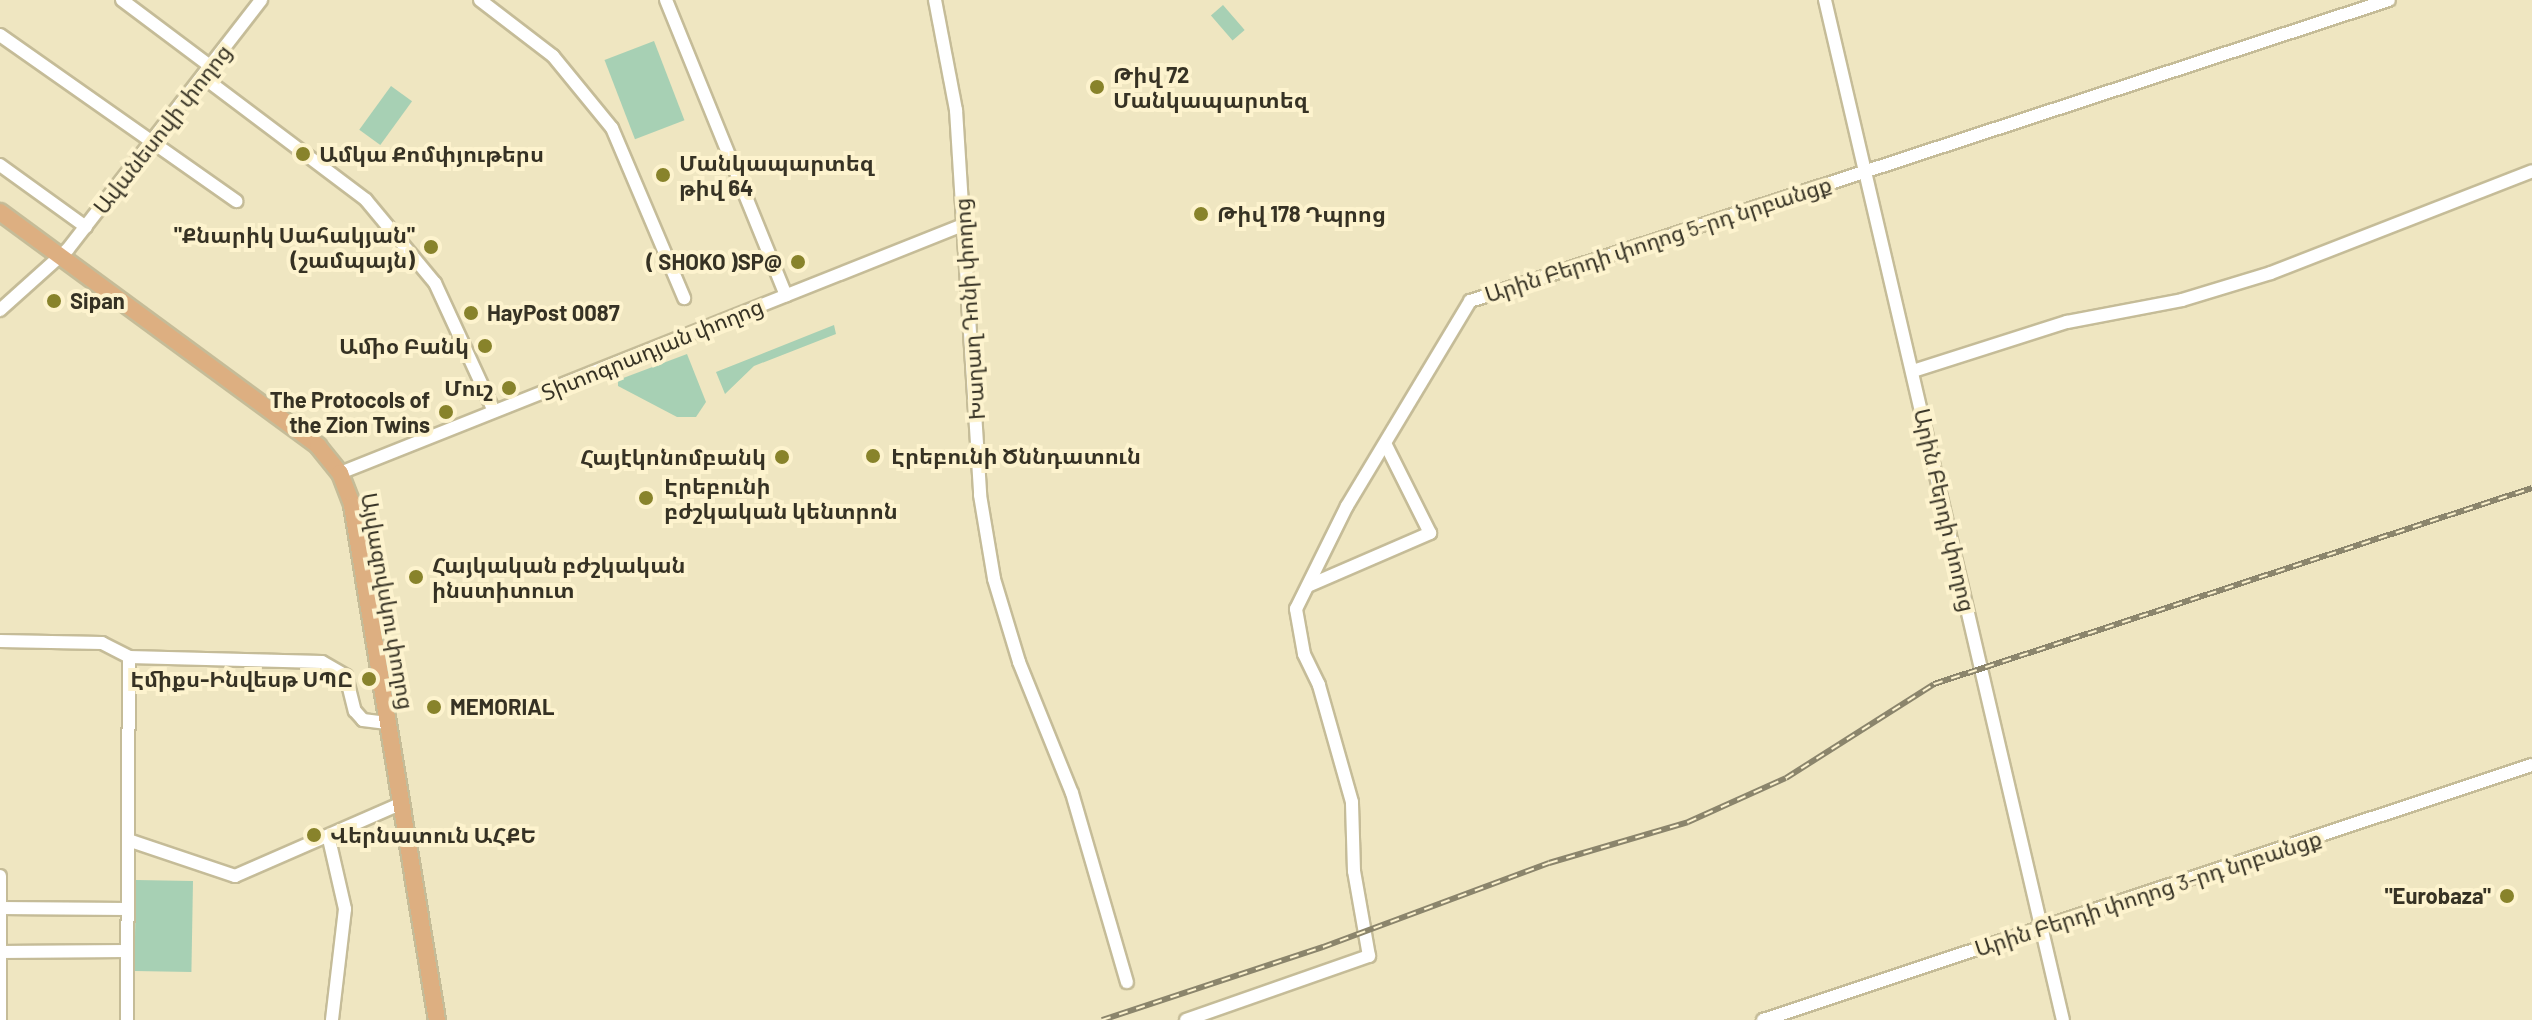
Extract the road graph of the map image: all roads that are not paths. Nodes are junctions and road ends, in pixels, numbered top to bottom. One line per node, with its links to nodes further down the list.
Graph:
1 (122, 0): 9 (street)
2 (261, 0): 9 (street, Ավանեսովի փողոց)
3 (480, 0): 20 (street)
4 (666, 0): 19 (street)
5 (935, 0): 16 (street, Խաղաղ Դոնի փողոց)
6 (1825, 0): 12 (street, Արին Բերդի փողոց)
7 (2389, 0): 12 (street, Արին Բերդի փողոց 5-րդ նրբանցք)
8 (0, 35): 10 (street)
9 (206, 72): 10 (street, Ավանեսովի փողոց); 23 (street)
10 (152, 146): 14 (street); 17 (street, Ավանեսովի փողոց)
11 (0, 165): 17 (street)
12 (1865, 171): 22 (street, Արին Բերդի փողոց); 24 (street, Արին Բերդի փողոց 5-րդ նրբանցք)
13 (2532, 171): 22 (street)
14 (236, 201)
15 (0, 212): 18 (main road, Այվազովսկու փողոց)
16 (963, 225): 19 (street, Տիտոգրադյան փողոց); 40 (street, Խաղաղ Դոնի փողոց)
17 (86, 227): 18 (street, Ավանեսովի փողոց)
18 (61, 257): 21 (street, Ավանեսովի փողոց); 25 (main road, Այվազովսկու փողոց)
19 (786, 296): 23 (street, Տիտոգրադյան փողոց)
20 (684, 298)
21 (0, 310)
22 (1913, 371): 37 (street, Արին Բերդի փողոց)
23 (494, 411): 25 (street, Տիտոգրադյան փողոց)
24 (1386, 445): 26 (street, Արին Բերդի փողոց 5-րդ նրբանցք); 26 (street)
25 (340, 473): 29 (main road, Այվազովսկու փողոց)
26 (1310, 585): 45 (street, Արին Բերդի փողոց 5-րդ նրբանցք)
27 (0, 641): 28 (street)
28 (129, 657): 29 (street); 33 (street)
29 (387, 723): 31 (main road, Այվազովսկու փողոց)
30 (2532, 765): 37 (street, Արին Բերդի փողոց 3-րդ նրբանցք)
31 (400, 804): 32 (street); 44 (main road, Այվազովսկու փողոց)
32 (329, 839): 33 (street); 43 (street)
33 (128, 840): 36 (street)
34 (0, 876): 35 (street)
35 (0, 908): 36 (street); 39 (street)
36 (127, 909): 38 (street)
37 (2042, 929): 46 (street, Արին Բերդի փողոց 3-րդ նրբանցք); 47 (street, Արին Բերդի փողոց)
38 (127, 951): 39 (street); 42 (street)
39 (0, 952): 41 (street)
40 (1127, 982)
41 (0, 1020)
42 (127, 1020)
43 (332, 1020)
44 (437, 1020)
45 (1186, 1020)
46 (1763, 1020)
47 (2063, 1020)

